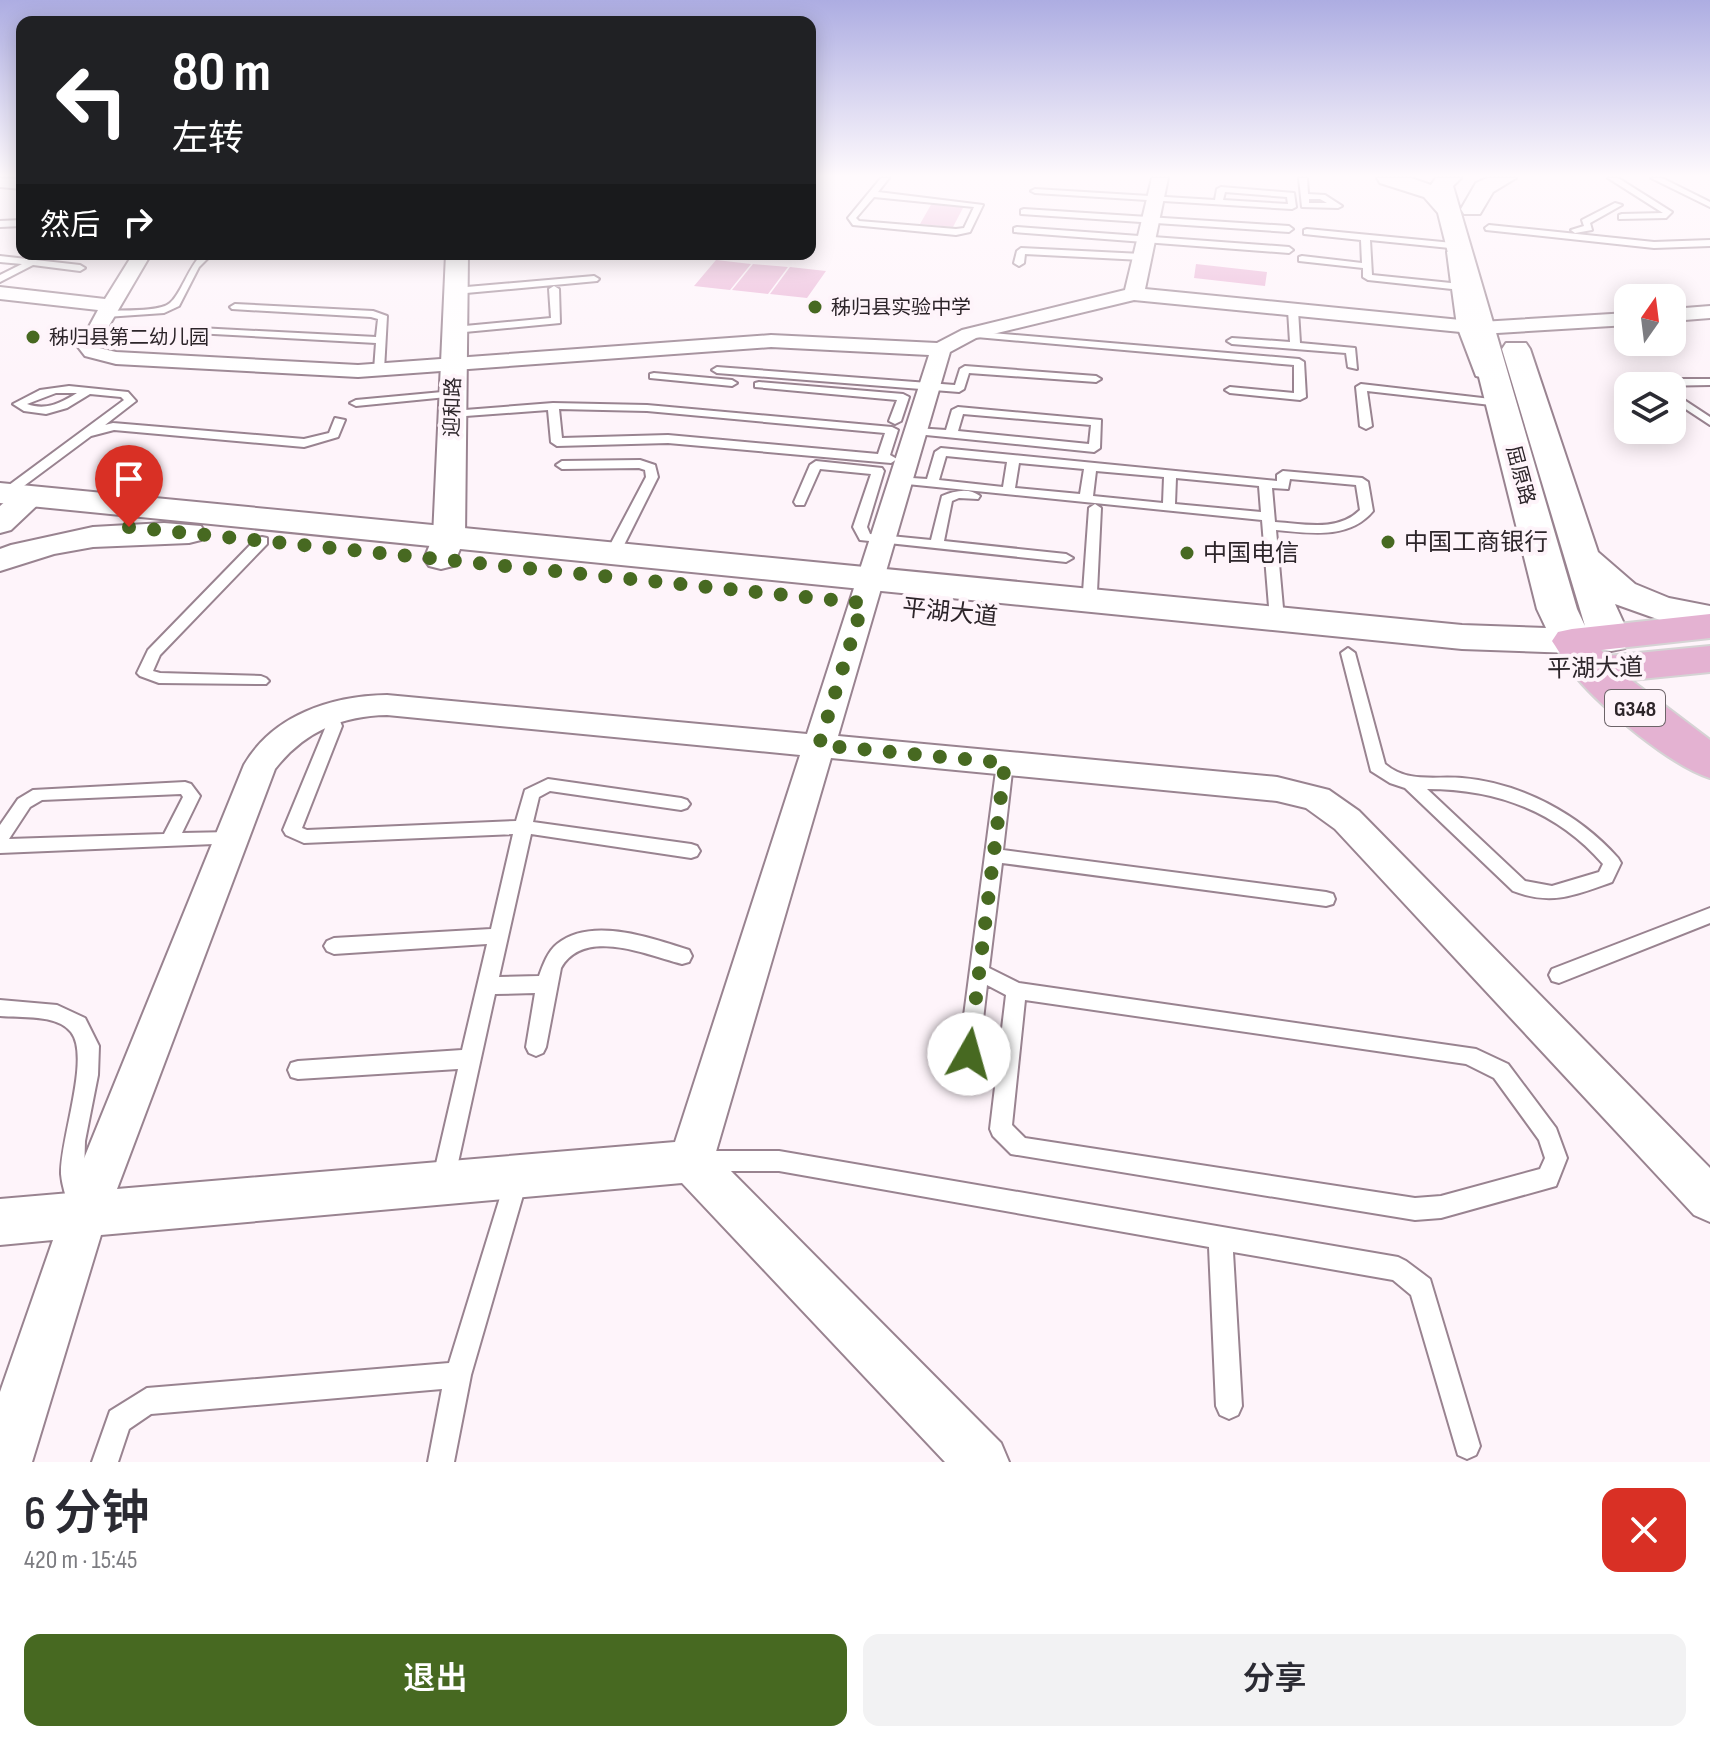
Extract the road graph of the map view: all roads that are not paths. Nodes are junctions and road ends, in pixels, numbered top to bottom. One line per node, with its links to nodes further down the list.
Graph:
1 (1035, 246): 14 (lane)
2 (1144, 246): 23 (street)
3 (1277, 246): 7 (lane)
4 (1366, 246): 15 (lane)
5 (1450, 246): 19 (lane)
6 (1477, 246): 31 (main road, 屈原路)
7 (1289, 250)
8 (0, 259): 13 (lane)
9 (1302, 259): 15 (lane)
10 (138, 260): 25 (street)
11 (201, 260): 25 (lane)
12 (457, 260): 21 (street, 迎和路)
13 (31, 263): 16 (lane); 17 (lane)
14 (1019, 263)
15 (1367, 266): 19 (lane)
16 (80, 268)
17 (0, 279)
18 (594, 279): 21 (lane)
19 (1454, 286): 31 (lane)
20 (554, 289): 33 (lane)
21 (455, 291): 33 (street, 迎和路)
22 (0, 293): 25 (street)
23 (1134, 294): 26 (street); 37 (street)
24 (235, 307): 35 (lane)
25 (108, 310): 41 (street)
26 (1293, 310): 31 (street); 38 (lane)
27 (1710, 312): 28 (street)
28 (1686, 314)
29 (1686, 318): 32 (street)
30 (1614, 320): 31 (street)
31 (1484, 328): 51 (lane); 83 (main road, 屈原路)
32 (1710, 329)
33 (454, 330): 39 (street, 迎和路)
34 (199, 331): 35 (lane)
35 (381, 340): 41 (lane)
36 (1232, 341): 38 (lane)
37 (955, 342): 39 (street); 47 (street); 48 (lane)
38 (1295, 344): 40 (lane)
39 (453, 364): 41 (street); 53 (street, 迎和路)
40 (1353, 367)
41 (379, 370)
42 (717, 370): 47 (lane)
43 (654, 376): 63 (lane)
44 (1096, 379): 47 (lane)
45 (1686, 380): 46 (lane)
46 (1710, 382)
47 (930, 387): 63 (street)
48 (1230, 390)
49 (87, 391): 49 (lane); 62 (lane)
50 (640, 399): 63 (lane)
51 (1491, 402): 59 (lane); 83 (lane)
52 (356, 403): 53 (lane)
53 (452, 404): 55 (lane); 78 (street, 迎和路)
54 (1686, 405): 58 (lane)
55 (553, 406): 56 (lane); 61 (lane)
56 (684, 412): 61 (lane); 63 (lane)
57 (339, 420): 62 (lane)
58 (1710, 422)
59 (1366, 426)
60 (951, 434): 60 (lane); 63 (lane)
61 (668, 439): 63 (lane)
62 (78, 440): 70 (lane)
63 (907, 451): 64 (lane); 69 (lane); 84 (street)
64 (1014, 459): 66 (lane); 69 (lane)
65 (562, 465): 80 (lane)
66 (1091, 466): 67 (lane); 72 (lane)
67 (1170, 474): 68 (lane); 73 (lane)
68 (1265, 483): 74 (lane); 74 (lane)
69 (1008, 491): 72 (lane)
70 (7, 501): 76 (main road, 平湖大道); 78 (main road, 平湖大道)
71 (800, 502): 84 (lane)
72 (1091, 503): 73 (lane); 75 (lane); 79 (lane); 85 (lane)
73 (1169, 507): 74 (lane)
74 (1268, 521): 86 (lane)
75 (1238, 523)
76 (189, 533): 77 (main road, 平湖大道); 82 (street)
77 (262, 541): 78 (main road, 平湖大道); 92 (lane)
78 (446, 543): 80 (lane); 84 (main road, 平湖大道)
79 (936, 546): 81 (lane); 84 (lane)
80 (616, 547): 84 (lane)
81 (1066, 558)
82 (0, 561)
83 (1563, 561): 87 (main road); 90 (main road, 屈原路)
84 (872, 573): 85 (lane); 86 (main road, 平湖大道); 89 (main road, 平湖大道); 95 (street)
85 (1090, 592): 86 (lane)
86 (1276, 613): 90 (main road, 平湖大道)
87 (1710, 618)
88 (1710, 626): 90 (highway, 平湖大道)
89 (1348, 653): 90 (main road, 平湖大道); 98 (lane)
90 (1602, 655): 91 (highway, 平湖大道 / G348); 94 (highway, 屈原路 / G348); 97 (highway, 屈原路 / G348)
91 (1710, 659)
92 (261, 681)
93 (329, 713): 95 (street); 100 (lane); 102 (street)
94 (1710, 731)
95 (819, 745): 96 (street); 122 (street)
96 (1005, 763): 106 (lane); 125 (street)
97 (1710, 764)
98 (1411, 784): 98 (lane)
99 (681, 804): 100 (lane)
100 (523, 827): 105 (lane); 109 (lane)
101 (0, 838): 103 (lane)
102 (232, 838): 103 (lane); 126 (street)
103 (170, 840): 104 (lane)
104 (0, 846)
105 (691, 851)
106 (993, 855): 107 (lane); 112 (lane)
107 (1326, 899)
108 (1709, 917): 113 (lane)
109 (499, 936): 110 (lane); 115 (lane)
110 (334, 946)
111 (682, 956): 114 (lane)
112 (978, 971): 116 (lane); 119 (lane)
113 (1559, 975)
114 (548, 984): 115 (lane); 118 (lane)
115 (487, 986): 120 (lane)
116 (1016, 991): 116 (lane)
117 (0, 1008): 126 (lane)
118 (536, 1047)
119 (969, 1054)
120 (471, 1059): 121 (lane); 124 (lane)
121 (298, 1070)
122 (691, 1161): 123 (street); 128 (lane); 135 (street)
123 (517, 1176): 124 (street); 129 (lane)
124 (443, 1183): 126 (street)
125 (1710, 1200)
126 (84, 1214): 127 (street); 132 (street)
127 (0, 1222)
128 (1220, 1238): 130 (lane); 131 (lane)
129 (458, 1375): 133 (lane); 134 (lane)
130 (1229, 1406)
131 (1467, 1446)
132 (5, 1462)
133 (105, 1462)
134 (441, 1462)
135 (982, 1462)

